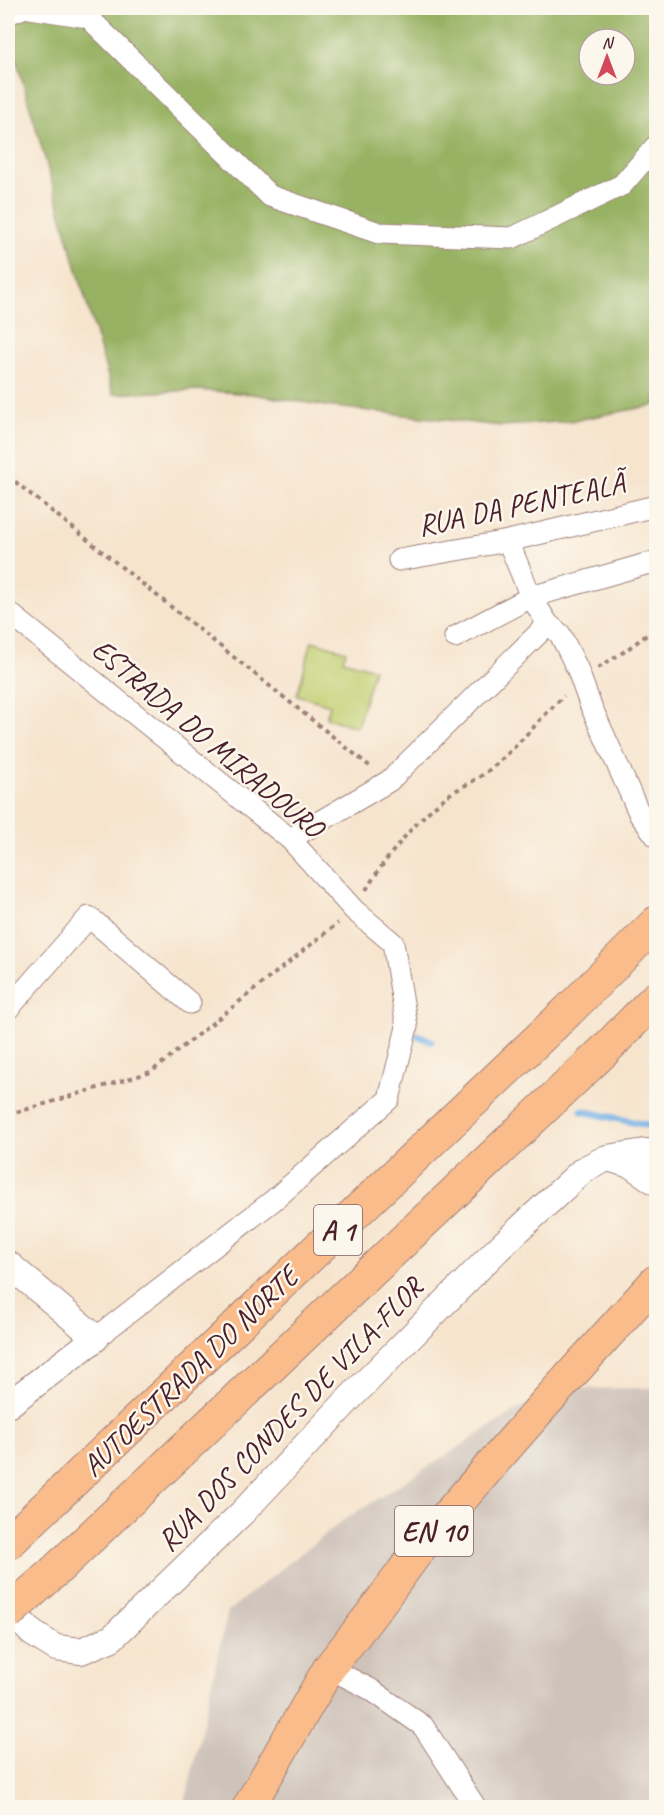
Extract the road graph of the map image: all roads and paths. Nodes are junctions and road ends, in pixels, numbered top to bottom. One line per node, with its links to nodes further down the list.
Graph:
1 (23, 8): 3 (street)
2 (30, 8): 4 (street)
3 (8, 14)
4 (657, 146)
5 (8, 476): 16 (path)
6 (657, 506): 7 (street, RUA DA PENTEALÃ)
7 (508, 541): 8 (street, RUA DA PENTEALÃ); 10 (street)
8 (399, 560)
9 (657, 563): 10 (street)
10 (531, 597): 12 (street); 14 (street)
11 (8, 612): 18 (street, ESTRADA DO MIRADOURO)
12 (548, 624): 15 (street); 16 (street)
13 (657, 628): 15 (path)
14 (455, 637)
15 (581, 682): 17 (street); 19 (path)
16 (389, 782): 18 (street)
17 (657, 836)
18 (290, 839): 19 (street, ESTRADA DO MIRADOURO)
19 (354, 910): 24 (path); 30 (street, ESTRADA DO MIRADOURO)
20 (657, 923): 32 (highway, AUTOESTRADA DO NORTE / A 1)
21 (657, 998): 34 (highway, AUTOESTRADA DO NORTE / A 1, bridge)
22 (190, 1003): 23 (street)
23 (8, 1009)
24 (8, 1115)
25 (657, 1153): 26 (street, RUA DOS CONDES DE VILA-FLOR)
26 (607, 1158): 27 (street); 33 (street, RUA DOS CONDES DE VILA-FLOR)
27 (657, 1182)
28 (8, 1264): 30 (street)
29 (657, 1281): 35 (main road, EN 10)
30 (96, 1338): 31 (street)
31 (8, 1405)
32 (13, 1538)
33 (8, 1608)
34 (8, 1613)
35 (329, 1668): 36 (main road, EN 10); 37 (street)
36 (248, 1808)
37 (476, 1808)

